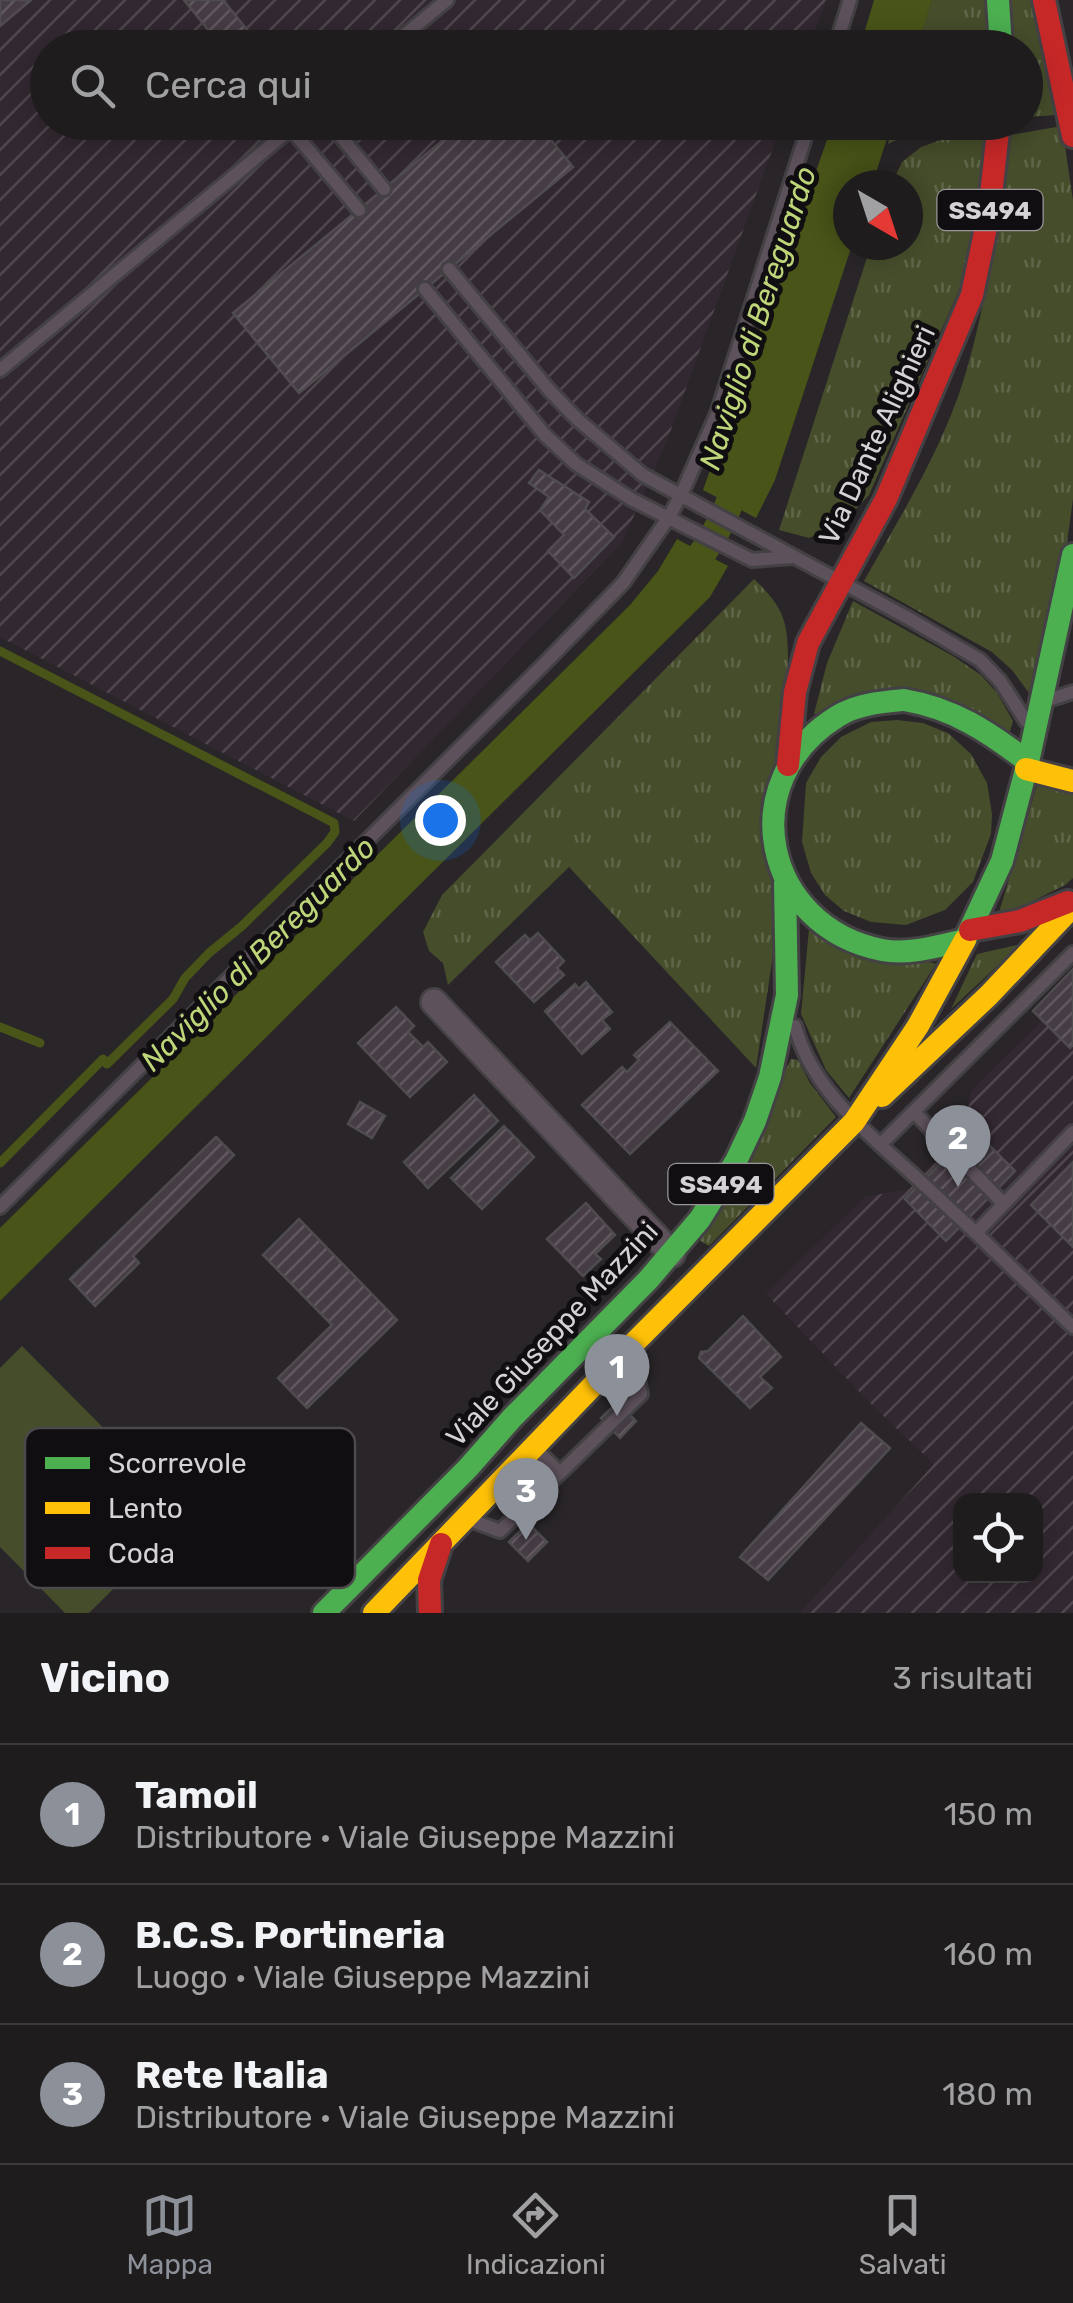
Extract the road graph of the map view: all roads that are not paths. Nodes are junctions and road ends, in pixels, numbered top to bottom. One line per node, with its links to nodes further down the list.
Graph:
1 (447, 0): 5 (lane)
2 (850, 0): 6 (lane)
3 (998, 0): 7 (main road)
4 (1044, 0): 8 (main road)
5 (411, 30)
6 (840, 30)
7 (1000, 30)
8 (1073, 136)
9 (278, 140): 18 (lane)
10 (306, 140): 15 (lane)
11 (344, 140): 14 (lane)
12 (804, 140): 19 (lane)
13 (998, 140): 23 (main road, Via Dante Alighieri / SS494)
14 (384, 189)
15 (359, 210)
16 (449, 268): 19 (lane)
17 (425, 289): 20 (lane)
18 (0, 370)
19 (687, 498): 20 (lane); 22 (lane)
20 (669, 517): 22 (lane); 42 (lane)
21 (1073, 555): 24 (main road, SS494)
22 (796, 557): 23 (lane)
23 (842, 583): 27 (lane); 28 (main road, Via Dante Alighieri / SS494)
24 (1069, 602): 26 (main road, SS494)
25 (1073, 692): 26 (lane)
26 (1041, 702): 27 (main road, SS494)
27 (1034, 737): 29 (main road, SS494)
28 (788, 765): 29 (main road, Viale Giuseppe Mazzini / SS494); 31 (main road, Viale Giuseppe Mazzini / SS494)
29 (1027, 765): 30 (main road, Viale Giuseppe Mazzini); 33 (main road, Viale Giuseppe Mazzini / SS494)
30 (1073, 782)
31 (785, 883): 33 (main road, Viale Giuseppe Mazzini / SS494); 35 (main road, Viale Giuseppe Mazzini / SS494)
32 (1073, 903): 33 (main road, Viale Giuseppe Mazzini); 38 (main road, Viale Giuseppe Mazzini)
33 (968, 935): 38 (main road, Viale Giuseppe Mazzini / SS494)
34 (1073, 952): 37 (lane)
35 (786, 994): 38 (lane); 44 (main road, Viale Giuseppe Mazzini / SS494)
36 (434, 1002): 44 (street)
37 (914, 1112): 40 (lane); 41 (lane)
38 (854, 1122): 40 (lane); 46 (main road, Viale Giuseppe Mazzini / SS494)
39 (1073, 1132): 41 (lane)
40 (880, 1145): 43 (lane)
41 (1004, 1204): 43 (lane)
42 (0, 1206)
43 (976, 1233): 45 (lane)
44 (672, 1254): 51 (main road, Viale Giuseppe Mazzini / SS494)
45 (1073, 1327)
46 (631, 1346): 47 (main road, Viale Giuseppe Mazzini / SS494); 48 (lane)
47 (535, 1448): 48 (lane); 49 (main road, Viale Giuseppe Mazzini / SS494)
48 (560, 1473): 49 (lane)
49 (466, 1519): 50 (main road, Viale Giuseppe Mazzini / SS494)
50 (442, 1544): 54 (main road, Viale Giuseppe Mazzini / SS494); 55 (main road)
51 (355, 1583)
52 (350, 1588): 53 (main road, Viale Giuseppe Mazzini / SS494)
53 (326, 1612)
54 (374, 1613)
55 (430, 1613)

